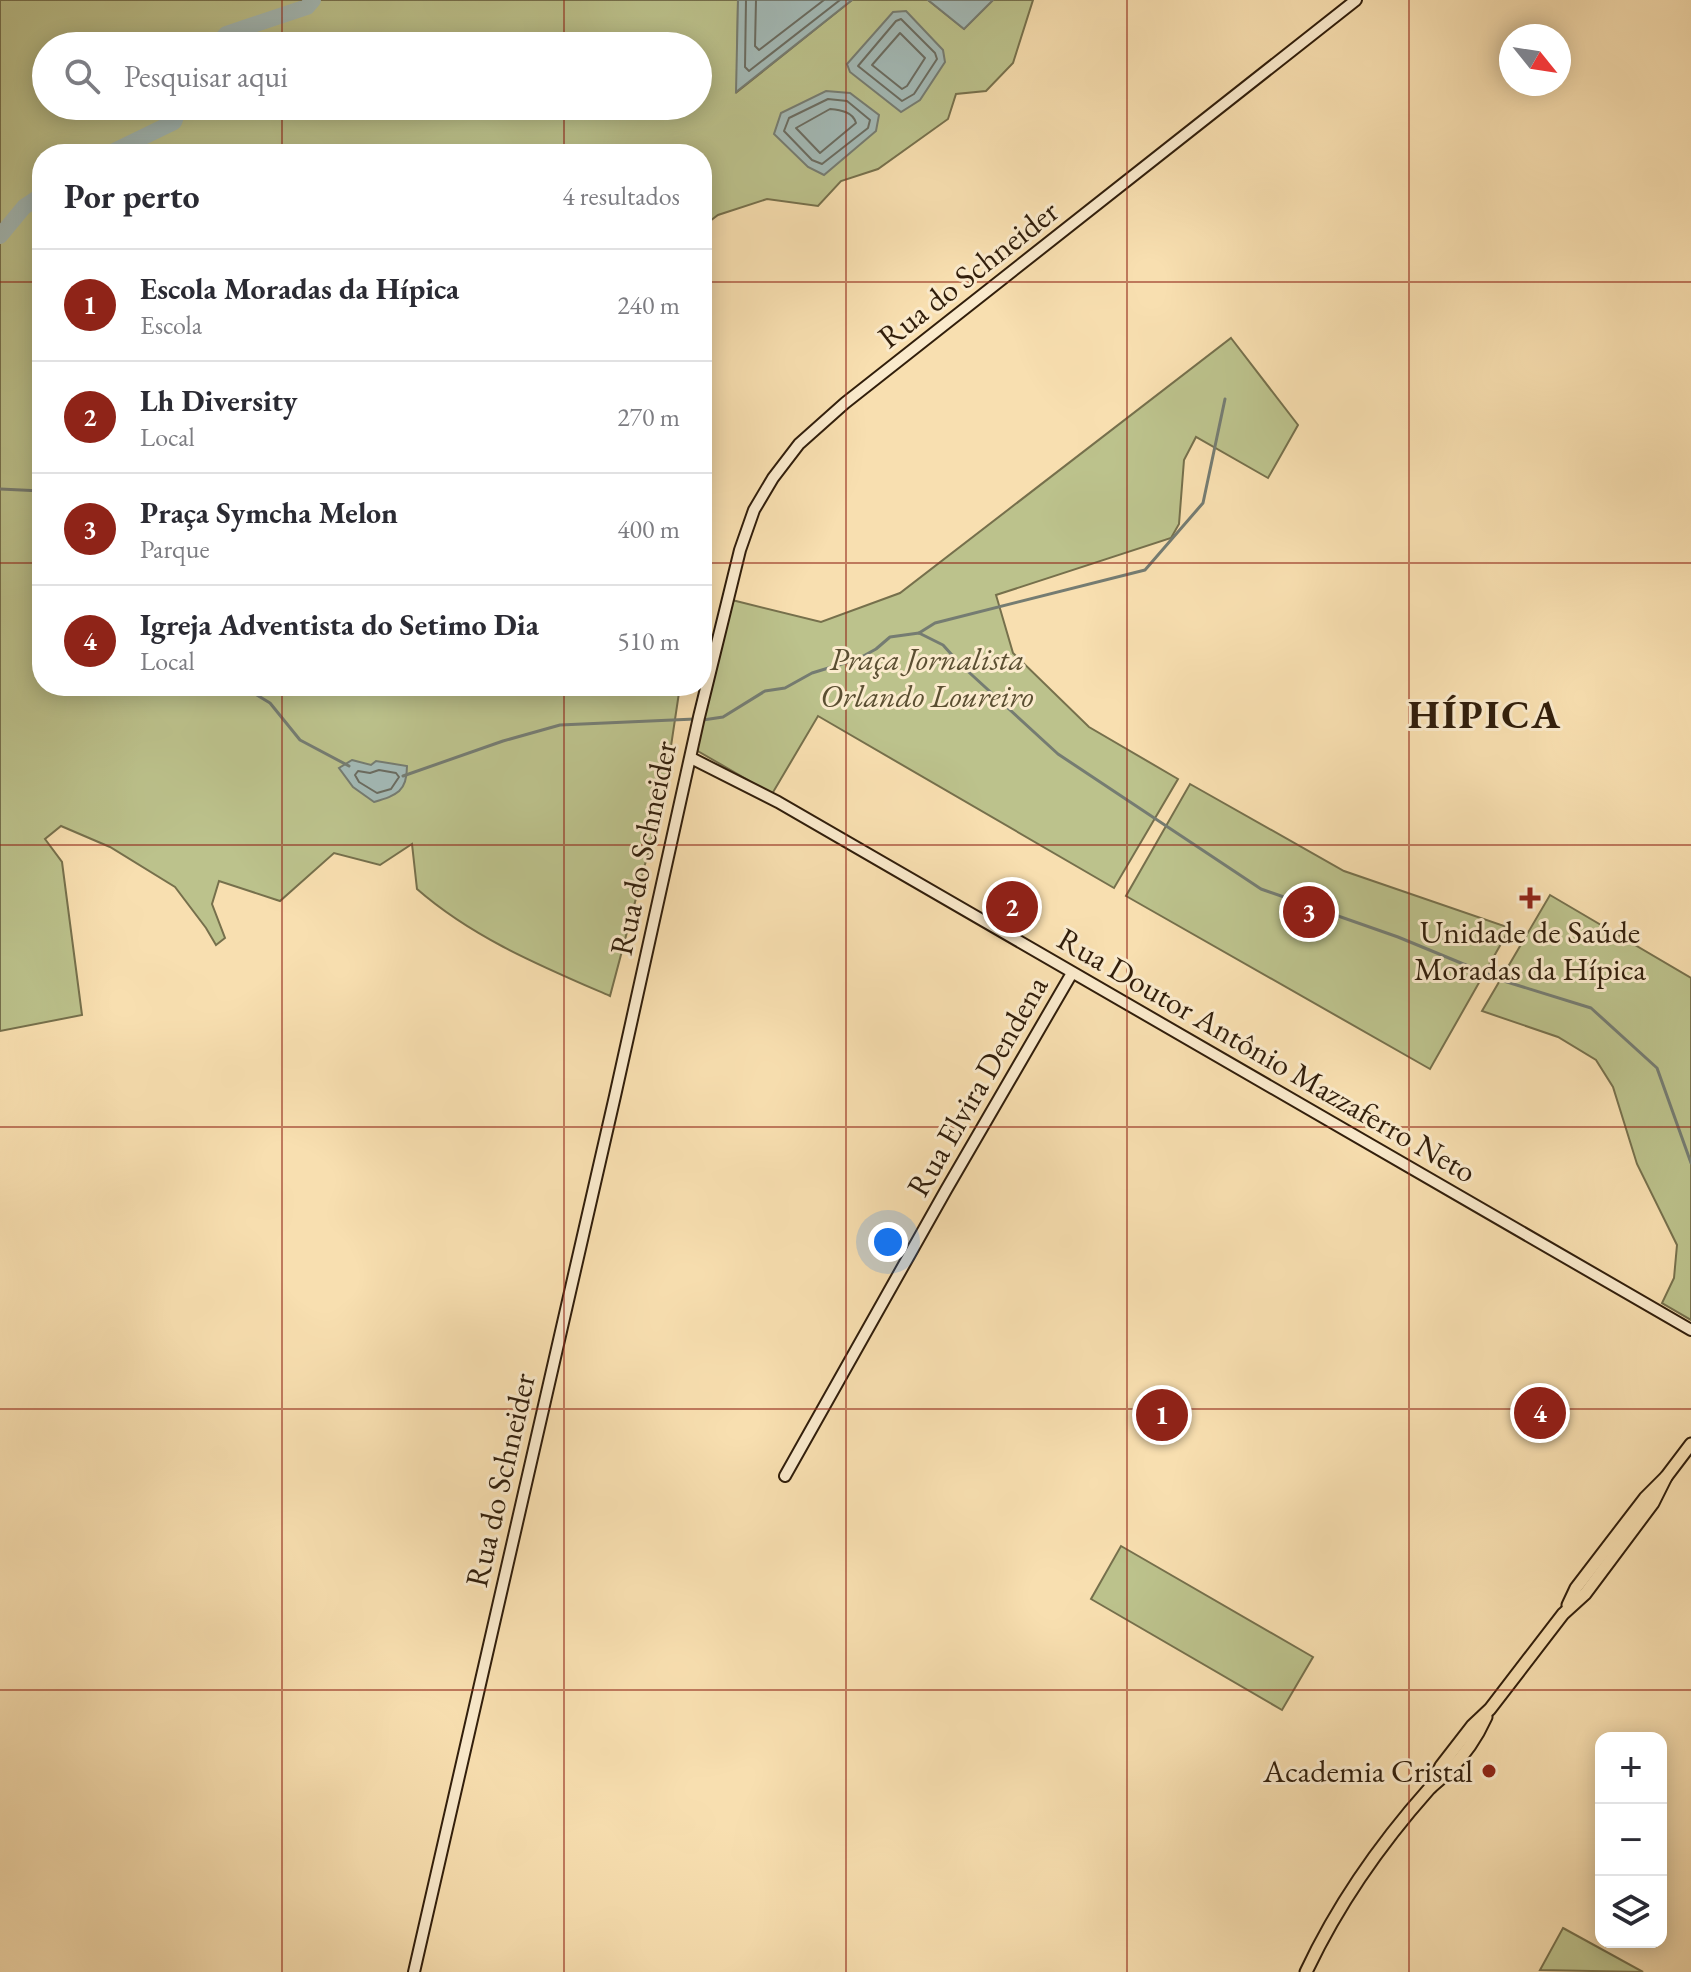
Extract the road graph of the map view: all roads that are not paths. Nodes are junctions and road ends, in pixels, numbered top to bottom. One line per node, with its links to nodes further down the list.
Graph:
1 (1356, 0): 2 (street, Rua do Schneider)
2 (712, 663)
3 (704, 696): 4 (street, Rua do Schneider)
4 (691, 758): 5 (street, Rua Doutor Antônio Mazzaferro Neto); 10 (street, Rua do Schneider)
5 (1072, 973): 6 (street, Rua Doutor Antônio Mazzaferro Neto); 8 (street, Rua Elvira Dendena)
6 (1691, 1330)
7 (1691, 1444): 9 (main road)
8 (785, 1476)
9 (1318, 1944): 11 (main road); 12 (main road)
10 (414, 1972)
11 (1296, 1972)
12 (1306, 1972)

